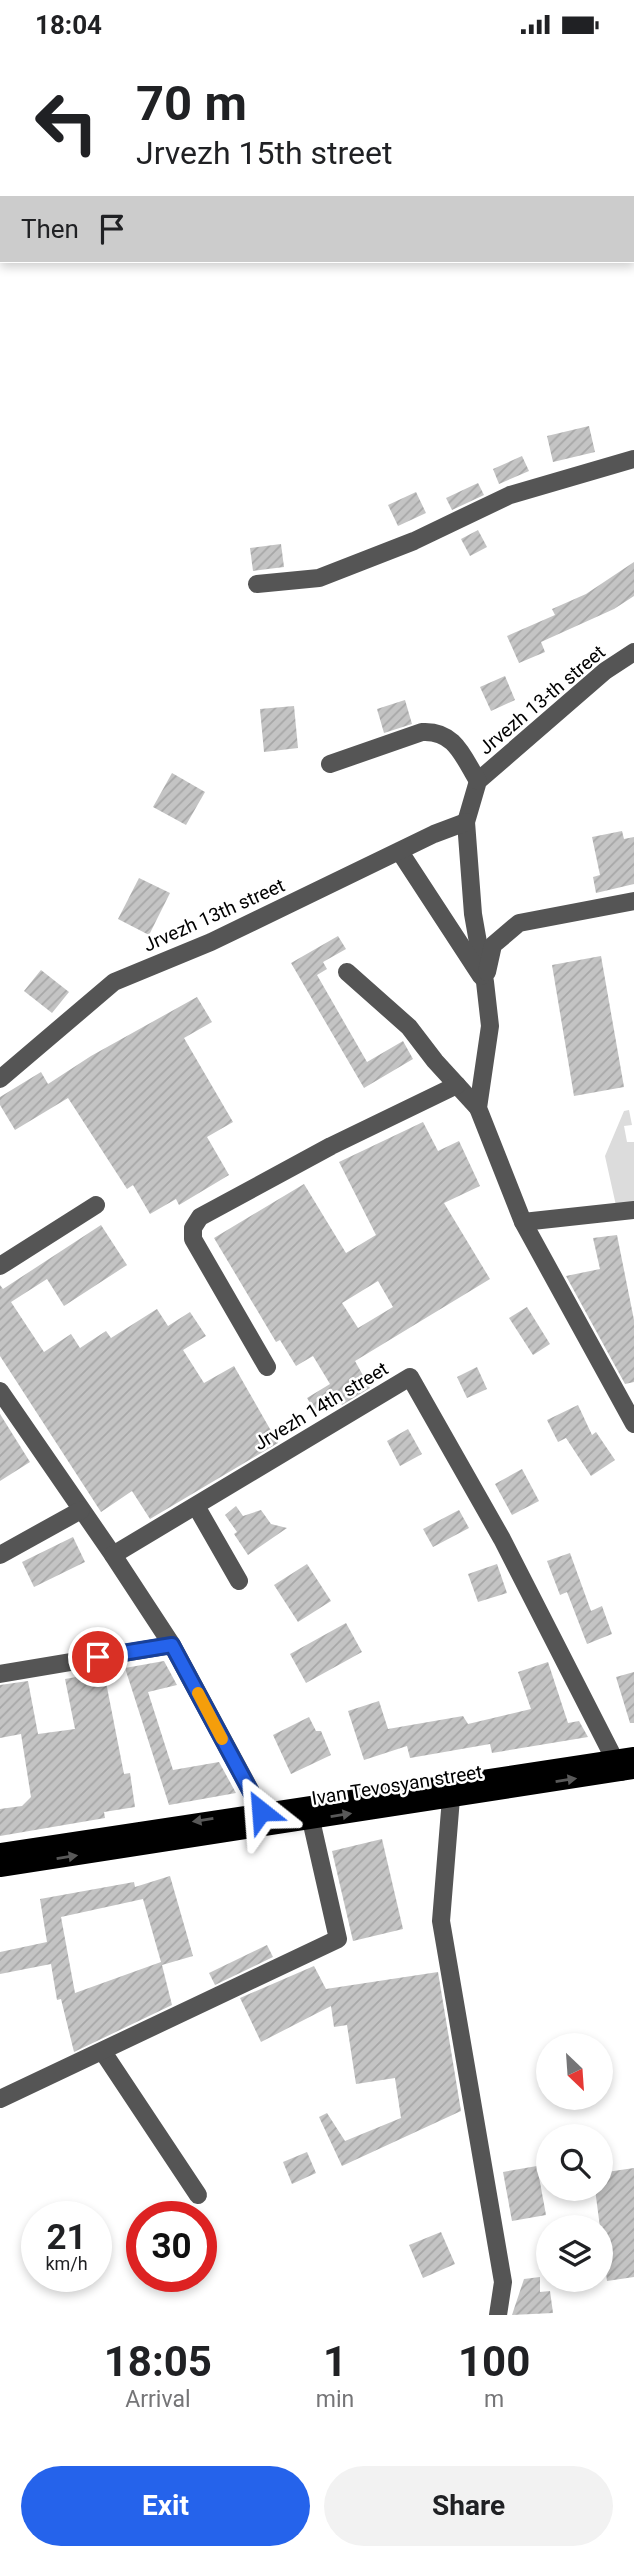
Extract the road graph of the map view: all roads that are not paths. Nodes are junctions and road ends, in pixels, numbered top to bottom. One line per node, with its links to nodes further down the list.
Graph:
1 (634, 459): 2 (street)
2 (257, 585)
3 (634, 652): 5 (street, Jrvezh 13-th street)
4 (330, 764): 5 (street)
5 (478, 781): 6 (street, Jrvezh 13-th street)
6 (466, 822): 7 (street, Jrvezh 13th street); 10 (street)
7 (400, 852): 10 (street); 11 (street, Jrvezh 13th street)
8 (634, 901): 10 (street)
9 (347, 972): 12 (street)
10 (485, 982): 13 (street)
11 (0, 1079)
12 (457, 1085): 13 (street); 18 (street)
13 (478, 1108): 16 (street)
14 (96, 1205): 17 (street)
15 (634, 1210): 16 (street)
16 (523, 1222): 20 (street)
17 (0, 1266)
18 (267, 1367)
19 (0, 1391): 22 (street)
20 (634, 1424)
21 (196, 1506): 24 (street, Jrvezh 14th street); 25 (street); 29 (street, Jrvezh 14th street)
22 (81, 1510): 23 (street); 24 (street)
23 (0, 1555)
24 (113, 1555): 26 (street)
25 (239, 1581)
26 (172, 1645): 27 (street); 31 (street)
27 (0, 1674)
28 (634, 1756): 29 (main road, Ivan Tevosyan street)
29 (623, 1767): 30 (main road, Ivan Tevosyan street, one-way to 29); 31 (main road, Ivan Tevosyan street)
30 (451, 1798): 32 (main road, Ivan Tevosyan street, one-way to 30); 38 (street)
31 (265, 1819): 32 (main road, Ivan Tevosyan street); 33 (main road, Ivan Tevosyan street, one-way to 33); 34 (main road, Ivan Tevosyan street, one-way to 31)
32 (310, 1819): 35 (street)
33 (0, 1852)
34 (0, 1868)
35 (103, 2052): 36 (street); 37 (street)
36 (0, 2099)
37 (198, 2195)
38 (498, 2315)

